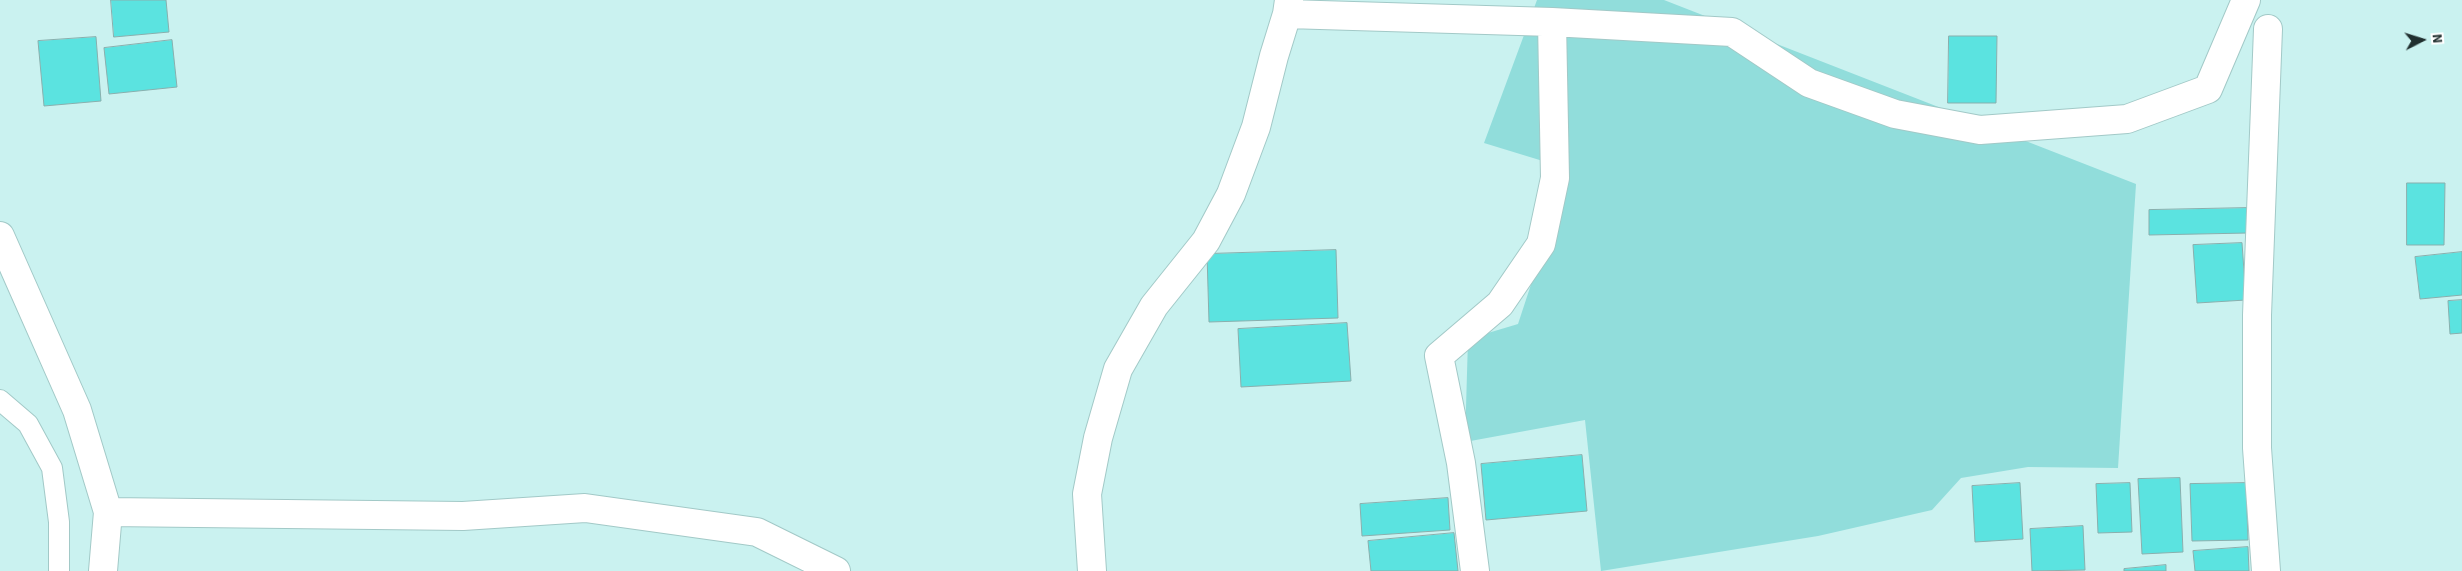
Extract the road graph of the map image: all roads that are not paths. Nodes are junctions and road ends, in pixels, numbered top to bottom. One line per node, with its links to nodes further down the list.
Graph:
1 (2246, 0): 3 (street)
2 (1288, 7): 3 (street); 11 (street)
3 (1552, 22): 12 (street)
4 (2268, 29): 13 (street)
5 (0, 236): 7 (street)
6 (0, 400): 8 (lane)
7 (108, 512): 9 (street); 10 (street)
8 (59, 571)
9 (103, 571)
10 (836, 571)
11 (1092, 571)
12 (1475, 571)
13 (2266, 571)

